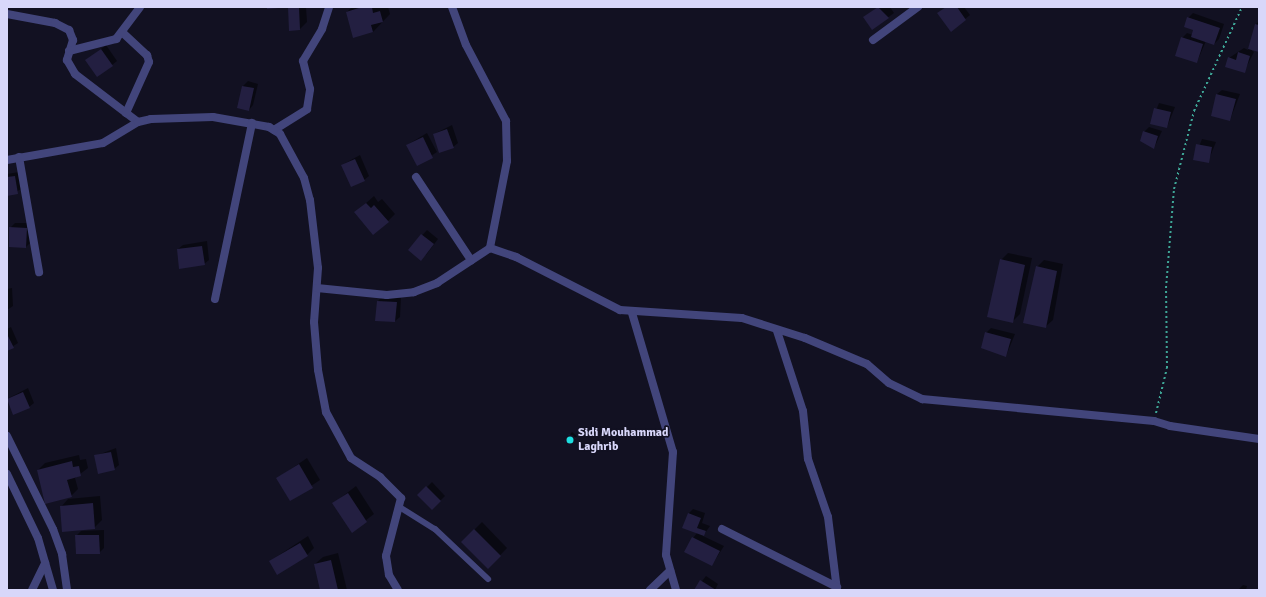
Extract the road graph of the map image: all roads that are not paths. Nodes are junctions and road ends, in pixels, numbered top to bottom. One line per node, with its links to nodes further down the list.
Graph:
1 (140, 7): 6 (street)
2 (329, 7): 12 (street)
3 (452, 7): 16 (street)
4 (918, 7): 7 (street)
5 (7, 14): 8 (street)
6 (123, 33): 8 (street); 9 (street)
7 (873, 40)
8 (69, 51): 9 (street)
9 (126, 113): 10 (street)
10 (138, 122): 11 (street); 13 (street)
11 (252, 123): 12 (street); 20 (street)
12 (274, 130): 19 (street)
13 (19, 157): 14 (street); 18 (street)
14 (7, 160)
15 (416, 177): 17 (street)
16 (490, 248): 17 (street); 21 (street)
17 (471, 260): 19 (street)
18 (39, 272)
19 (317, 288): 26 (street)
20 (215, 299)
21 (632, 313): 22 (street); 29 (street)
22 (777, 331): 24 (street); 31 (street)
23 (7, 436): 34 (street)
24 (1259, 439)
25 (7, 474): 28 (street)
26 (401, 508): 30 (lane); 35 (street)
27 (722, 530): 31 (street)
28 (46, 563): 32 (street); 33 (street)
29 (670, 571): 36 (street); 37 (street)
30 (488, 579)
31 (837, 588)
32 (32, 590)
33 (53, 590)
34 (67, 590)
35 (398, 590)
36 (650, 590)
37 (676, 590)

